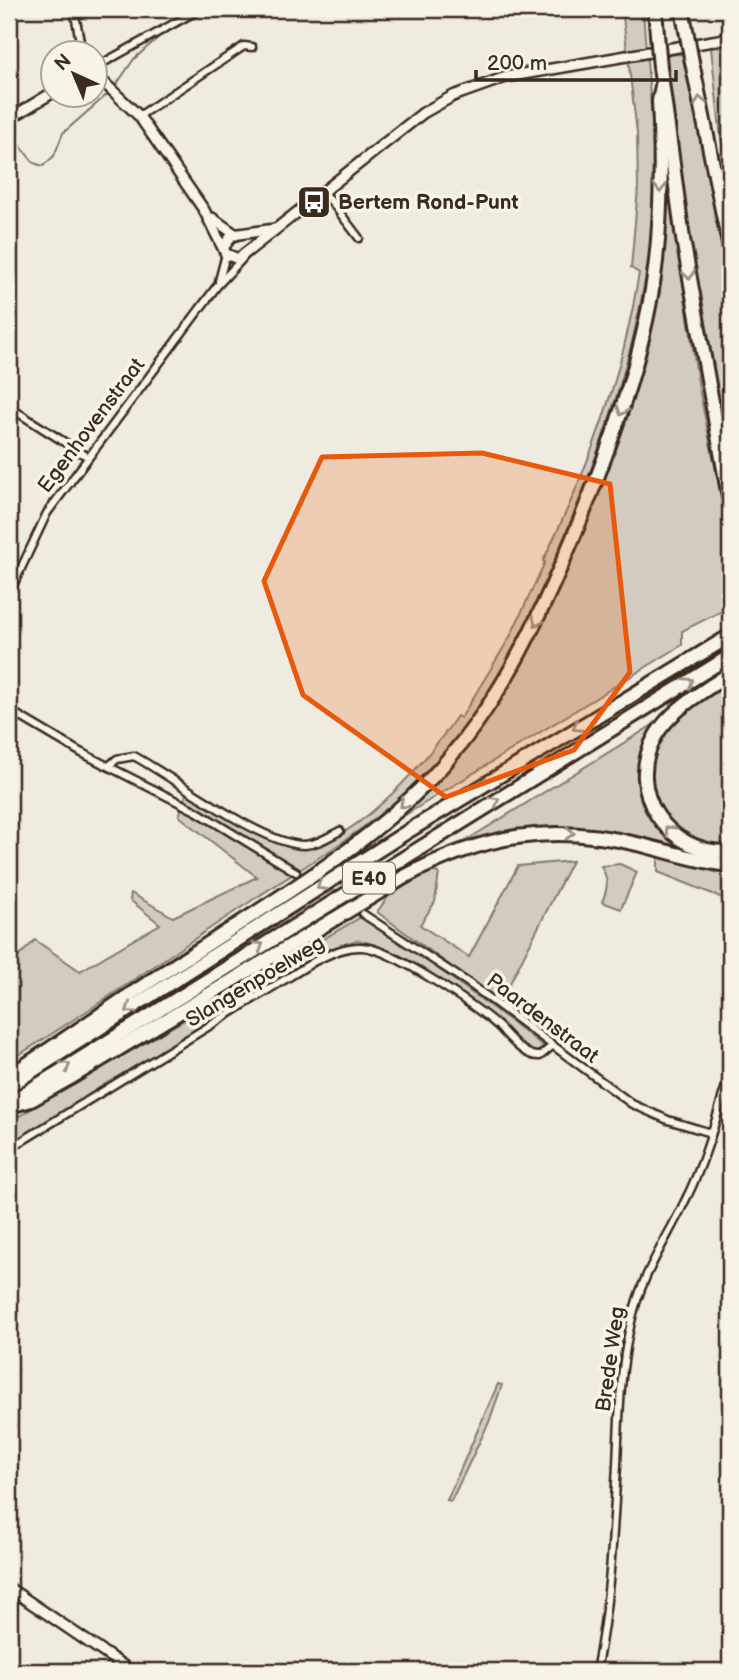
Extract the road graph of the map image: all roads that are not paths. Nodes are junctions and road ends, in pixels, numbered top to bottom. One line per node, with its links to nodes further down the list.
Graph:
1 (74, 9): 5 (street)
2 (200, 9): 8 (street)
3 (655, 9): 10 (highway, bridge)
4 (682, 9): 14 (highway, one-way to 4, bridge)
5 (79, 38)
6 (730, 38): 15 (street, Egenhovenstraat)
7 (252, 47): 12 (street)
8 (108, 62)
9 (108, 84): 12 (street)
10 (662, 86): 27 (highway, one-way to 27); 41 (highway, one-way to 41)
11 (38, 101): 13 (street)
12 (139, 116): 16 (street)
13 (9, 119)
14 (719, 188): 17 (highway); 21 (highway)
15 (324, 192): 18 (street, Egenhovenstraat); 20 (street)
16 (204, 210): 19 (street); 22 (street)
17 (730, 213)
18 (280, 227): 19 (street, Egenhovenstraat); 23 (street, Egenhovenstraat)
19 (239, 235): 22 (street, Egenhovenstraat); 23 (street)
20 (359, 238)
21 (730, 249)
22 (225, 251): 23 (street); 24 (street, Egenhovenstraat)
23 (246, 255): 24 (street, Egenhovenstraat)
24 (218, 286): 26 (street, Egenhovenstraat)
25 (9, 407): 26 (street)
26 (89, 457): 28 (street, Egenhovenstraat)
27 (730, 503)
28 (9, 594)
29 (729, 637): 42 (highway, E40, one-way to 42)
30 (730, 656): 43 (highway, E40, one-way to 30)
31 (730, 673): 35 (highway, one-way to 31)
32 (9, 710): 33 (street)
33 (110, 765): 34 (street); 37 (street)
34 (340, 831)
35 (730, 852)
36 (730, 865): 43 (highway, one-way to 36)
37 (296, 872)
38 (363, 914): 39 (street, Paardenstraat)
39 (552, 1046): 44 (street, Paardenstraat); 45 (street, Slangenpoelweg)
40 (730, 1071): 44 (street, Brede Weg)
41 (9, 1076)
42 (9, 1086)
43 (9, 1105)
44 (711, 1133): 48 (street, Brede Weg)
45 (9, 1149)
46 (9, 1588): 47 (street)
47 (131, 1671)
48 (596, 1671)

